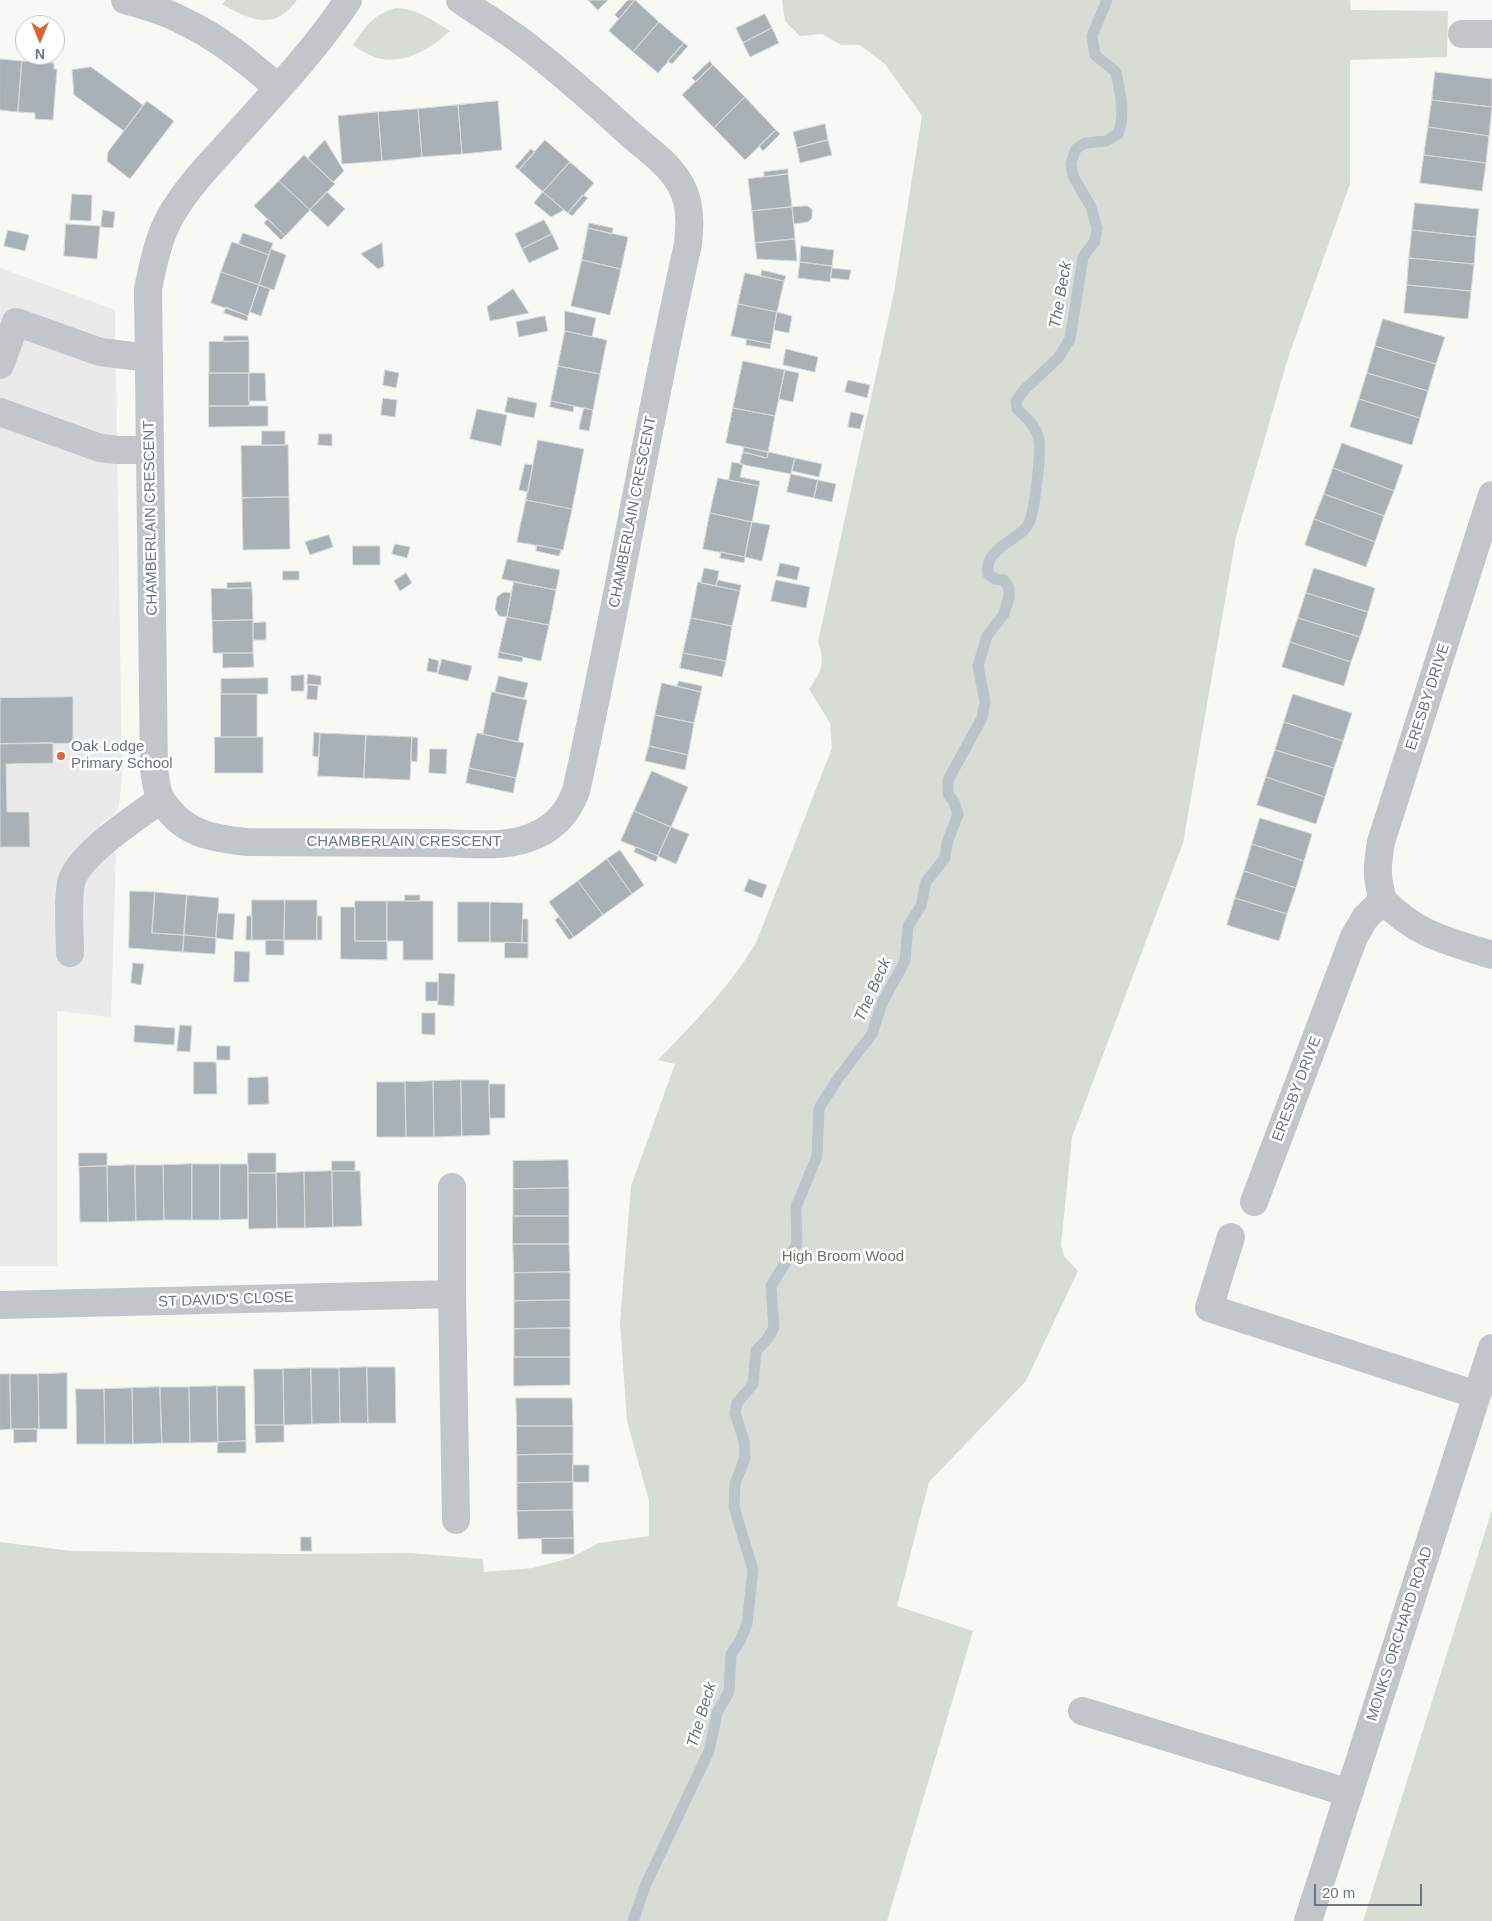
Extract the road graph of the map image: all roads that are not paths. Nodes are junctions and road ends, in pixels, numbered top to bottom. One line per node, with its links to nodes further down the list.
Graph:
1 (125, 0): 6 (street)
2 (348, 0): 6 (street, CHAMBERLAIN CRESCENT)
3 (460, 0): 13 (street, CHAMBERLAIN CRESCENT)
4 (1462, 34): 5 (street)
5 (1492, 34)
6 (278, 88): 8 (street, CHAMBERLAIN CRESCENT)
7 (8, 319): 8 (street); 9 (street)
8 (149, 358): 11 (street, CHAMBERLAIN CRESCENT)
9 (0, 365)
10 (0, 412): 11 (street)
11 (150, 450): 13 (street, CHAMBERLAIN CRESCENT)
12 (1492, 495): 14 (street, ERESBY DRIVE)
13 (160, 800): 15 (street)
14 (1383, 900): 16 (street); 18 (street, ERESBY DRIVE)
15 (70, 953)
16 (1492, 955)
17 (452, 1188): 20 (street)
18 (1254, 1202)
19 (1231, 1237): 23 (street)
20 (452, 1294): 21 (street, ST DAVID'S CLOSE); 24 (street)
21 (0, 1305)
22 (1492, 1348): 23 (street, MONKS ORCHARD ROAD)
23 (1476, 1395): 26 (street, MONKS ORCHARD ROAD)
24 (456, 1520)
25 (1082, 1711): 26 (street)
26 (1349, 1793): 27 (street, MONKS ORCHARD ROAD)
27 (1308, 1921)

